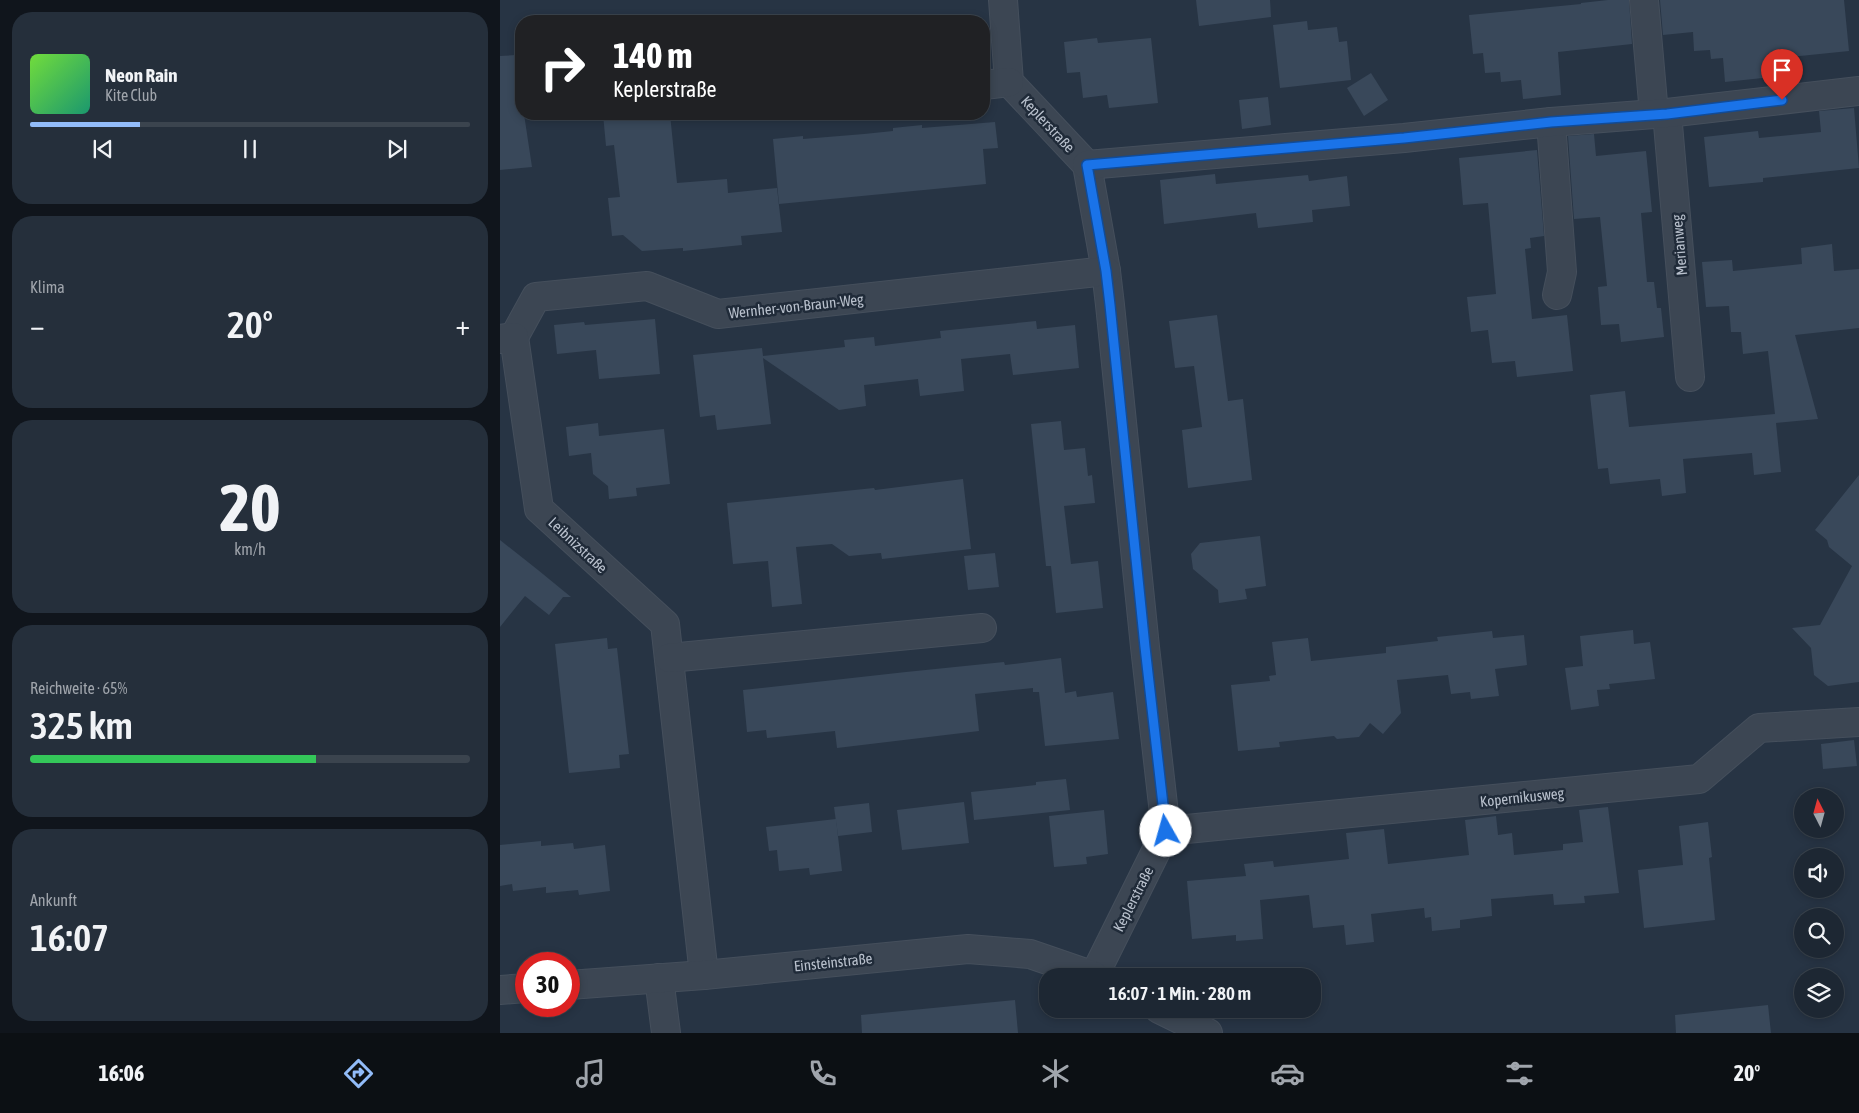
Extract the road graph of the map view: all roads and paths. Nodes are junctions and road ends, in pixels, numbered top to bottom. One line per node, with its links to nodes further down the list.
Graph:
1 (1003, 0): 3 (street, Keplerstraße)
2 (1644, 0): 5 (street, Merianweg)
3 (996, 83): 7 (street, Keplerstraße)
4 (1859, 91): 5 (street)
5 (1660, 114): 6 (street); 11 (street, Merianweg)
6 (1551, 122): 7 (street, Keplerstraße); 9 (street)
7 (1087, 165): 8 (street, Keplerstraße)
8 (1106, 271): 10 (street, Wernher-von-Braun-Weg); 15 (street, Keplerstraße)
9 (1557, 295)
10 (507, 338): 13 (street, Leibnizstraße)
11 (1690, 377)
12 (982, 628): 13 (street)
13 (669, 658): 18 (street, Leibnizstraße)
14 (1859, 722): 15 (street, Kopernikusweg)
15 (1166, 831): 17 (street, Keplerstraße)
16 (1071, 968): 18 (street, Einsteinstraße)
17 (1098, 968)
18 (704, 975): 19 (street, Einsteinstraße)
19 (659, 978): 20 (street, Einsteinstraße); 24 (street)
20 (580, 984)
21 (515, 989): 22 (street)
22 (500, 990)
23 (1177, 1018): 25 (street)
24 (666, 1033)
25 (1208, 1033)

